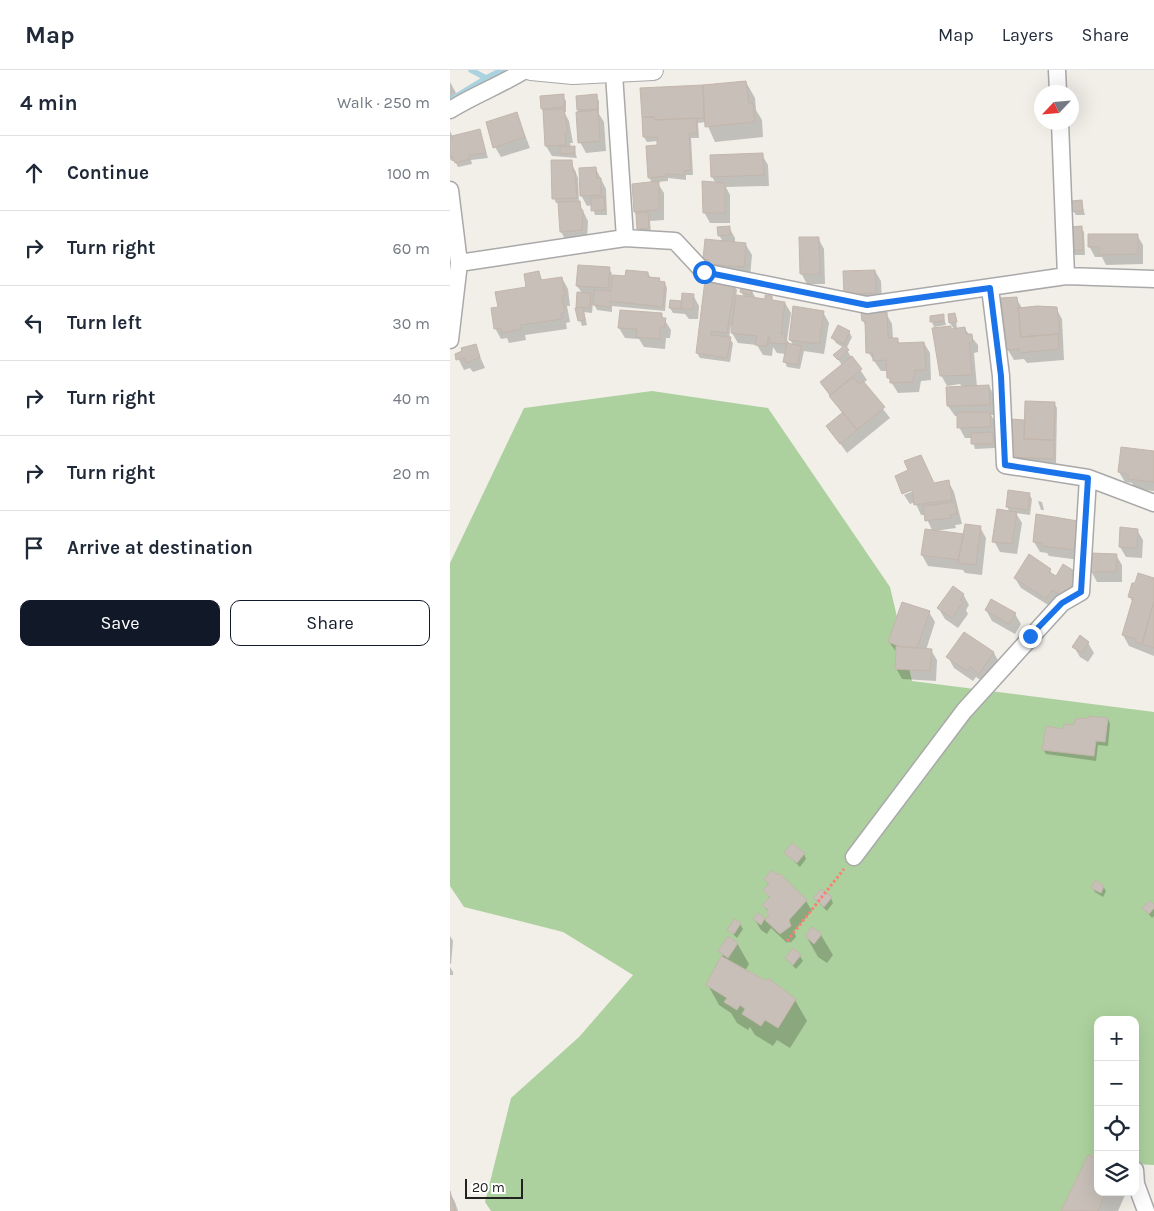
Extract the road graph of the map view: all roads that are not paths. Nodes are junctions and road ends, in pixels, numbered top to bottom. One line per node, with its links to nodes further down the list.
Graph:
1 (525, 70): 7 (street)
2 (531, 70): 5 (street)
3 (653, 70): 5 (street)
4 (1057, 70): 6 (street)
5 (614, 74): 10 (street)
6 (1058, 85)
7 (450, 110)
8 (1060, 130): 12 (street)
9 (450, 190): 11 (street)
10 (625, 238): 11 (street); 14 (street)
11 (459, 263): 15 (street)
12 (1066, 276): 13 (street); 14 (street)
13 (1154, 279)
14 (990, 288): 16 (street)
15 (450, 340)
16 (1088, 478): 17 (street); 18 (street)
17 (1154, 503)
18 (854, 857)
19 (1139, 1192): 20 (street)
20 (1146, 1211)

